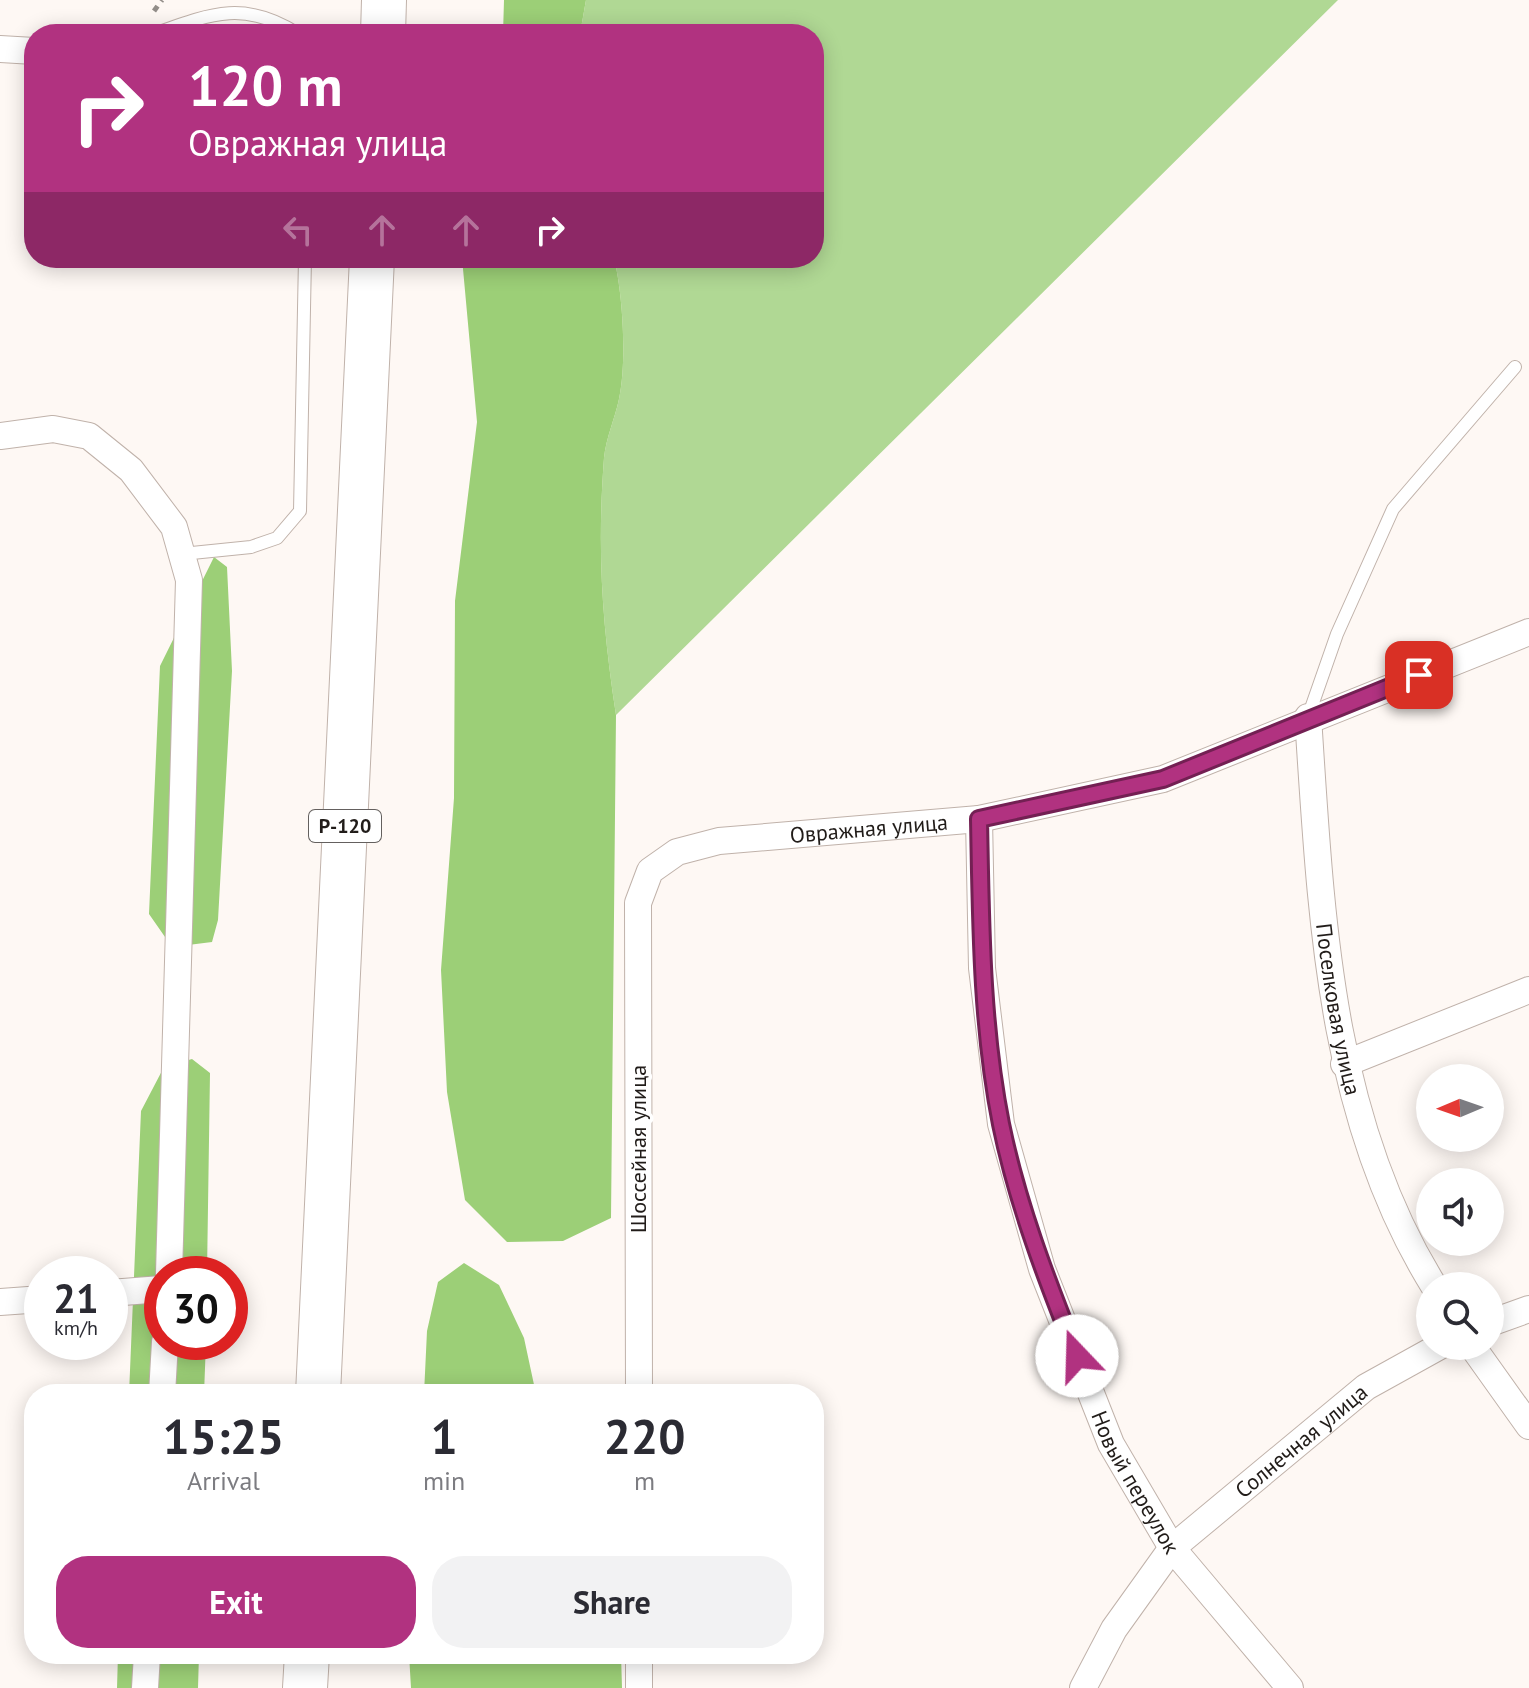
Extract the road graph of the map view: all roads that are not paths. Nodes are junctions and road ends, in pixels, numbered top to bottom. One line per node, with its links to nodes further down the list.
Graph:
1 (384, 0): 4 (highway)
2 (179, 24): 3 (lane)
3 (288, 24)
4 (383, 24)
5 (0, 49): 6 (street)
6 (24, 50)
7 (305, 268): 11 (lane)
8 (372, 268): 28 (highway, Р-120)
9 (1515, 367): 13 (lane)
10 (0, 436): 11 (street)
11 (182, 554): 18 (street)
12 (1529, 632): 13 (street, Овражная улица)
13 (1308, 717): 14 (street, Овражная улица); 17 (street, Поселковая улица)
14 (979, 819): 15 (street, Овражная улица); 31 (street, Новый переулок)
15 (638, 903): 29 (street, Шоссейная улица)
16 (1529, 990): 17 (street)
17 (1344, 1064): 19 (street, Поселковая улица)
18 (170, 1256)
19 (1425, 1272)
20 (24, 1300): 21 (street)
21 (0, 1302)
22 (1529, 1309): 23 (street)
23 (1504, 1318)
24 (1416, 1359): 31 (street, Солнечная улица)
25 (164, 1360): 27 (street)
26 (1482, 1360): 30 (street)
27 (163, 1384)
28 (318, 1384)
29 (639, 1384)
30 (1529, 1426)
31 (1172, 1548): 38 (street, Солнечная улица); 39 (street, Новый переулок)
32 (146, 1664): 35 (street)
33 (306, 1664): 36 (highway)
34 (639, 1664): 37 (street)
35 (145, 1688)
36 (305, 1688)
37 (639, 1688)
38 (1083, 1688)
39 (1290, 1688)

